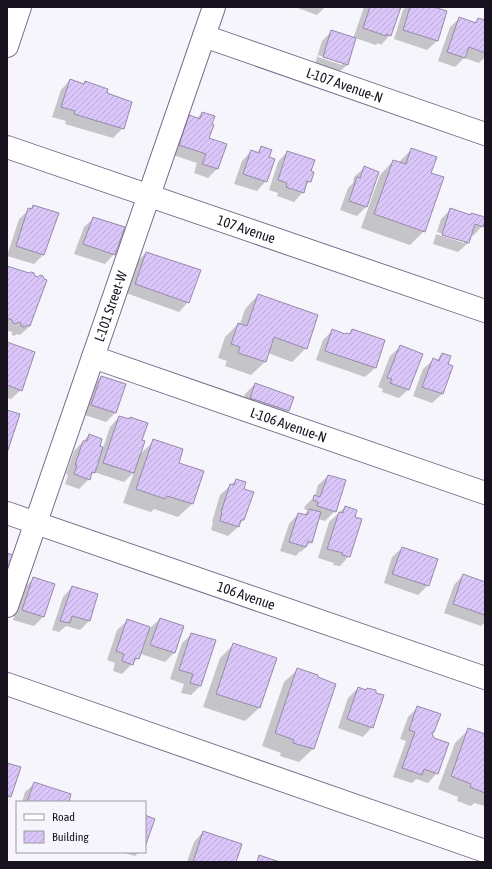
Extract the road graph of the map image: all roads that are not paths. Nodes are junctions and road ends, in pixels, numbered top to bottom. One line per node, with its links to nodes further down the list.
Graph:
1 (20, 7): 4 (street)
2 (214, 7): 3 (street, L-101 Street-W)
3 (204, 36): 5 (street, L-107 Avenue-N); 7 (street, L-101 Street-W)
4 (7, 46)
5 (485, 134)
6 (7, 146): 7 (street, 107 Avenue)
7 (149, 195): 8 (street, 107 Avenue); 9 (street, L-101 Street-W)
8 (485, 311)
9 (93, 357): 10 (street, L-106 Avenue-N); 12 (street, L-101 Street-W)
10 (485, 493)
11 (7, 513): 12 (street, 106 Avenue)
12 (36, 523): 13 (street, L-101 Street-W); 14 (street, 106 Avenue)
13 (7, 606)
14 (485, 678)
15 (7, 684): 16 (street)
16 (485, 851)

